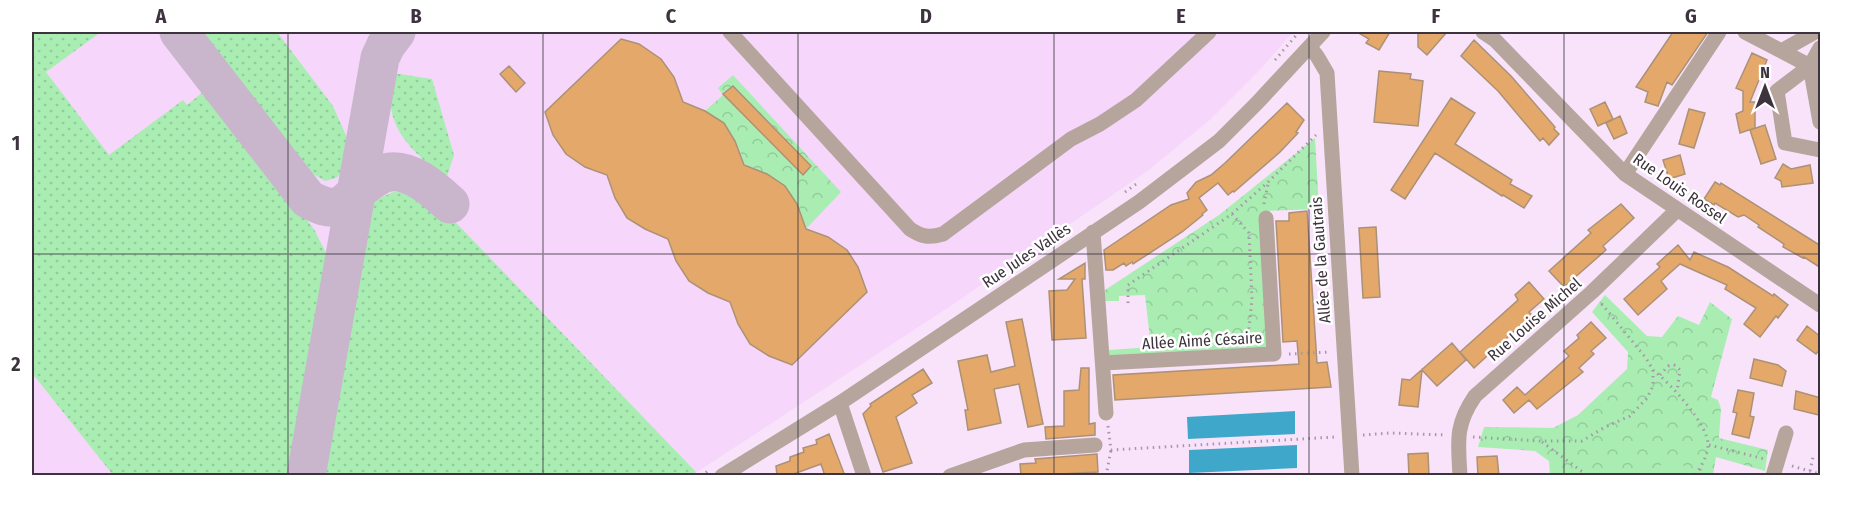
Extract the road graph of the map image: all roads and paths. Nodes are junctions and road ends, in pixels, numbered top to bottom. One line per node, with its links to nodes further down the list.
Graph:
1 (730, 32): 2 (street)
2 (1209, 32)
3 (1299, 32): 13 (path)
4 (1323, 32): 9 (street, Rue Jules Vallès)
5 (1483, 32): 17 (street, Rue Louis Rossel)
6 (1719, 32): 17 (street)
7 (1745, 32): 11 (street)
8 (1815, 32): 11 (street)
9 (1310, 47): 24 (street, Rue Jules Vallès); 38 (street, Allée de la Gautrais)
10 (1821, 48): 12 (street)
11 (1783, 50): 12 (street)
12 (1810, 66): 14 (street); 16 (street)
13 (1269, 67)
14 (1821, 123)
15 (1319, 132): 19 (path)
16 (1821, 150)
17 (1625, 174): 21 (street, Rue Louis Rossel)
18 (1143, 178): 20 (path)
19 (1268, 182): 22 (path); 23 (path)
20 (1125, 192)
21 (1677, 210): 25 (street, Rue Louise Michel); 27 (street, Rue Louis Rossel)
22 (1232, 214): 26 (path); 30 (path)
23 (1266, 218): 29 (street, Allée Aimé Césaire)
24 (1093, 232): 31 (street); 35 (street, Rue Jules Vallès)
25 (1592, 292): 32 (path); 39 (street, Rue Louise Michel)
26 (1128, 303)
27 (1821, 305)
28 (1332, 352): 29 (path)
29 (1274, 354): 30 (street, Allée Aimé Césaire)
30 (1256, 355): 31 (street, Allée Aimé Césaire)
31 (1103, 363): 36 (street)
32 (1653, 370): 33 (path); 40 (path)
33 (1660, 375): 34 (path); 34 (path)
34 (1677, 392): 43 (path)
35 (840, 403): 45 (street, Rue Jules Vallès); 47 (street)
36 (1106, 413): 38 (path)
37 (1786, 433): 54 (street)
38 (1349, 436): 39 (path); 49 (street, Allée de la Gautrais)
39 (1458, 436): 40 (path); 50 (street, Rue Louise Michel)
40 (1540, 441): 51 (path)
41 (1095, 445): 48 (street)
42 (1813, 458): 44 (path)
43 (1700, 469): 52 (path); 53 (path)
44 (1810, 471)
45 (716, 473): 46 (path)
46 (701, 476)
47 (864, 476)
48 (950, 476)
49 (1352, 476)
50 (1460, 476)
51 (1588, 476)
52 (1694, 476)
53 (1701, 476)
54 (1773, 476)

